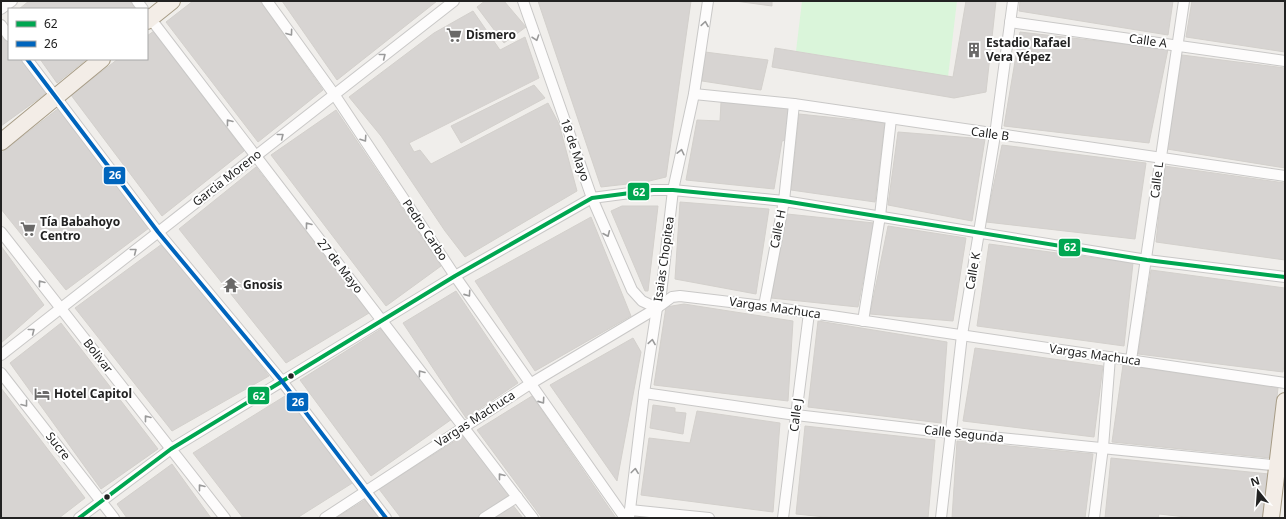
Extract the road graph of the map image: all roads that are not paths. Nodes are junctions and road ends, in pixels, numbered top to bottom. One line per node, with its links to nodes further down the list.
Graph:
1 (12, 1): 9 (street)
2 (172, 1): 10 (main road)
3 (267, 1): 19 (street, Pedro Carbo, one-way to 19)
4 (454, 1): 19 (street, Garcia Moreno, one-way to 4)
5 (523, 1): 30 (street, 18 de Mayo, one-way to 30)
6 (708, 1): 20 (street, Isaias Chopitea, one-way to 6)
7 (1013, 1): 12 (street, Calle K)
8 (1184, 1): 15 (street, Calle L)
9 (1, 9)
10 (148, 14)
11 (148, 16): 26 (street, 27 de Mayo, one-way to 11)
12 (1010, 22): 15 (street, Calle A); 24 (street, Calle K)
13 (1, 25): 14 (street)
14 (8, 35)
15 (1178, 45): 18 (street, Calle A); 27 (street, Calle L)
16 (28, 60): 21 (street)
17 (101, 60): 21 (main road)
18 (1285, 61)
19 (334, 94): 26 (street, Garcia Moreno, one-way to 19); 37 (street, Pedro Carbo, one-way to 37)
20 (694, 94): 22 (street, Calle B); 29 (street, Isaias Chopitea, one-way to 20)
21 (57, 97): 25 (main road); 34 (street)
22 (794, 104): 23 (street, Calle B); 31 (street, Calle H)
23 (892, 120): 24 (street, Calle B); 32 (street)
24 (995, 135): 27 (street, Calle B); 35 (street, Calle K)
25 (1, 142)
26 (255, 156): 34 (street, Garcia Moreno); 43 (street, 27 de Mayo, one-way to 26)
27 (1160, 158): 28 (street, Calle B); 36 (street, Calle L)
28 (1285, 176)
29 (673, 190): 30 (street); 31 (street); 41 (street, Isaias Chopitea)
30 (592, 198): 37 (street); 41 (street, 18 de Mayo, one-way to 41)
31 (784, 201): 32 (street); 39 (street, Calle H)
32 (880, 216): 35 (street); 44 (street)
33 (1, 232): 40 (street, Bolivar, one-way to 33)
34 (158, 232): 40 (street, Garcia Moreno, one-way to 34); 50 (street)
35 (979, 233): 36 (street); 45 (street, Calle K)
36 (1147, 260): 38 (street); 48 (street, Calle L)
37 (455, 276): 43 (street); 52 (street, Pedro Carbo, one-way to 52)
38 (1285, 277)
39 (764, 306): 41 (street, Vargas Machuca); 42 (street, Vargas Machuca)
40 (60, 308): 46 (street, Garcia Moreno, one-way to 40); 59 (street, Bolivar, one-way to 40)
41 (657, 308): 52 (street, Vargas Machuca); 53 (street, Isaias Chopitea, one-way to 41)
42 (808, 313): 44 (street, Vargas Machuca); 55 (street, Calle J)
43 (381, 320): 50 (street); 56 (street, 27 de Mayo, one-way to 43)
44 (863, 321): 45 (street, Vargas Machuca)
45 (962, 335): 47 (street, Vargas Machuca); 57 (street, Calle K)
46 (1, 355)
47 (1110, 357): 48 (street, Vargas Machuca); 58 (street)
48 (1131, 360): 51 (street, Vargas Machuca)
49 (1, 373): 64 (street, Sucre, one-way to 64)
50 (281, 380): 59 (street); 62 (street)
51 (1285, 383)
52 (530, 384): 56 (street, Vargas Machuca); 65 (street, Pedro Carbo, one-way to 65)
53 (644, 393): 55 (street, Calle Segunda); 65 (street, Isaias Chopitea, one-way to 53)
54 (1285, 401): 60 (main road)
55 (796, 415): 57 (street, Calle Segunda); 74 (street, Calle J)
56 (463, 427): 62 (street, Vargas Machuca); 63 (street, 27 de Mayo, one-way to 56)
57 (951, 433): 58 (street, Calle Segunda); 75 (street, Calle K)
58 (1103, 447): 60 (street, Calle Segunda); 76 (street)
59 (171, 449): 64 (street); 68 (street, Bolivar, one-way to 59)
60 (1281, 466): 77 (main road)
61 (1285, 486): 78 (main road)
62 (365, 491): 69 (street, Vargas Machuca); 70 (street)
63 (517, 497): 71 (street); 72 (street, 27 de Mayo)
64 (101, 501): 66 (street); 67 (street, Sucre)
65 (628, 515): 73 (street)
66 (79, 518)
67 (114, 518)
68 (225, 518)
69 (324, 518)
70 (386, 518)
71 (484, 518)
72 (533, 518)
73 (709, 518)
74 (783, 518)
75 (941, 518)
76 (1094, 518)
77 (1271, 518)
78 (1281, 518)

